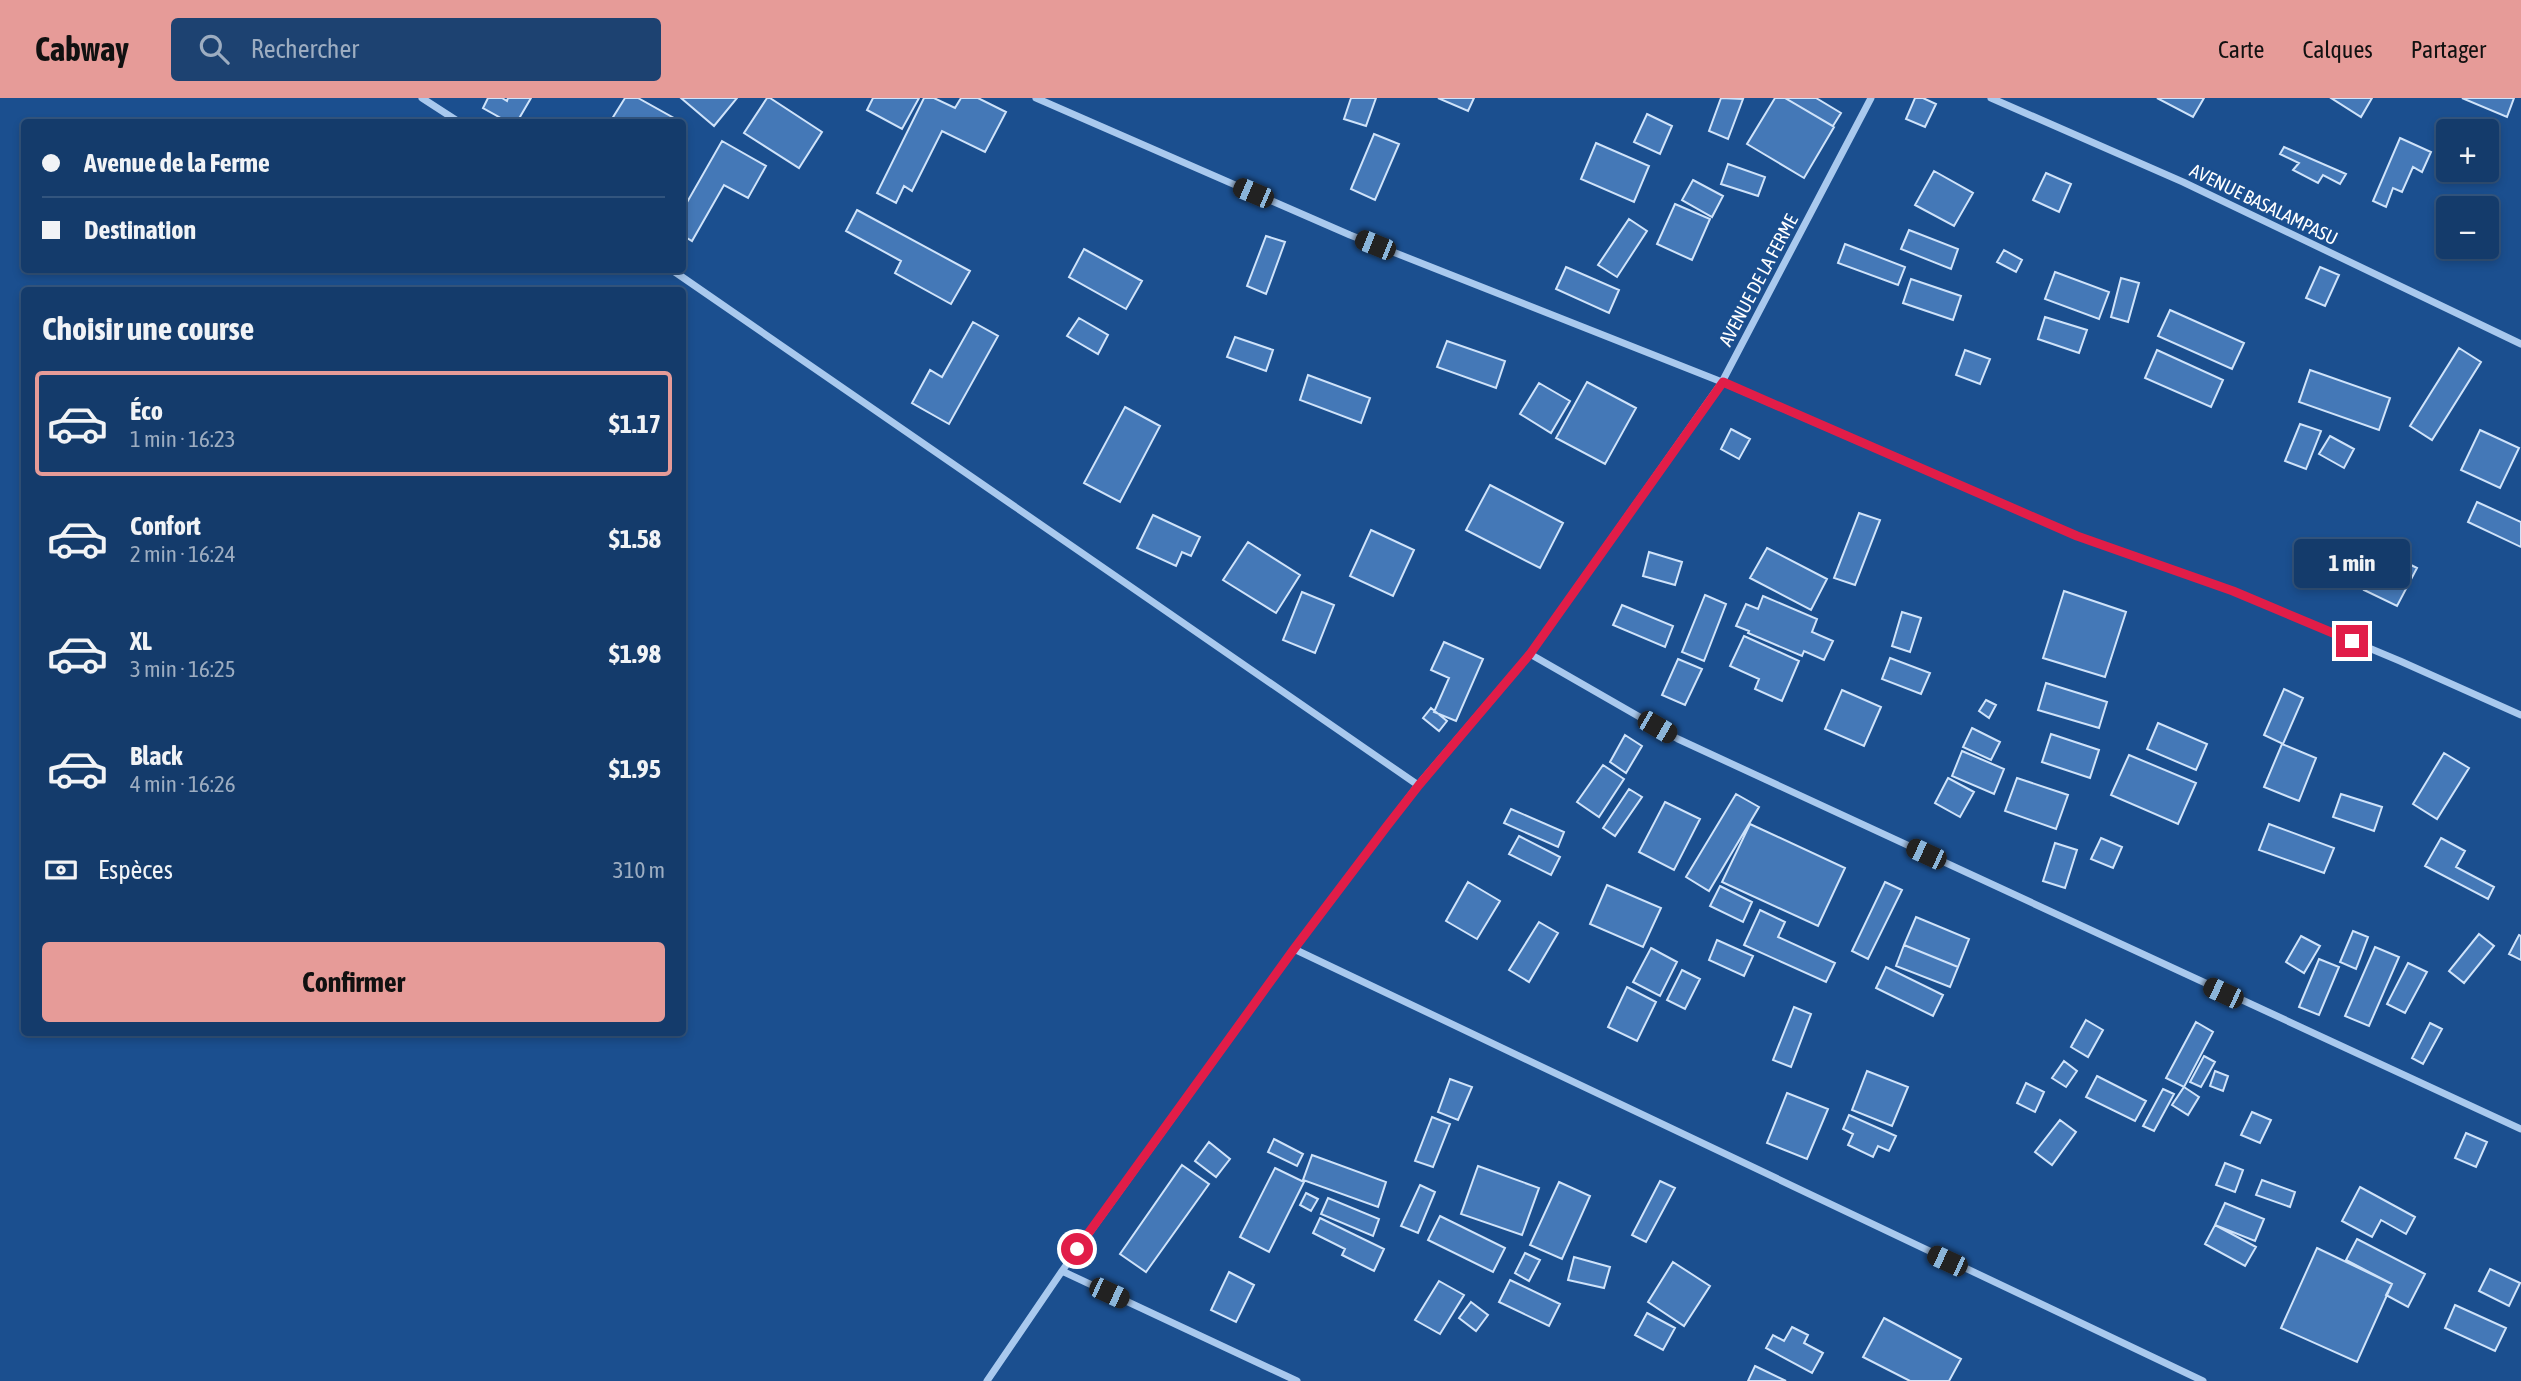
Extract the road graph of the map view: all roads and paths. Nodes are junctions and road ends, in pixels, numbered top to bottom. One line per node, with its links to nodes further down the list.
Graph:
1 (422, 98): 5 (street)
2 (1036, 98): 8 (street)
3 (1871, 98): 8 (street, AVENUE DE LA FERME)
4 (1991, 98): 7 (street, AVENUE BASALAMPASU)
5 (454, 119)
6 (676, 273): 11 (street)
7 (2521, 344)
8 (1723, 382): 9 (street, AVENUE DE LA FERME); 10 (street)
9 (1530, 654): 11 (street, AVENUE DE LA FERME); 13 (street)
10 (2521, 715)
11 (1419, 785): 12 (street, AVENUE DE LA FERME)
12 (1294, 949): 14 (street, AVENUE DE LA FERME); 17 (street)
13 (2521, 1129)
14 (1062, 1270): 15 (street, AVENUE DE LA FERME); 16 (street)
15 (987, 1381)
16 (1297, 1381)
17 (2203, 1381)

